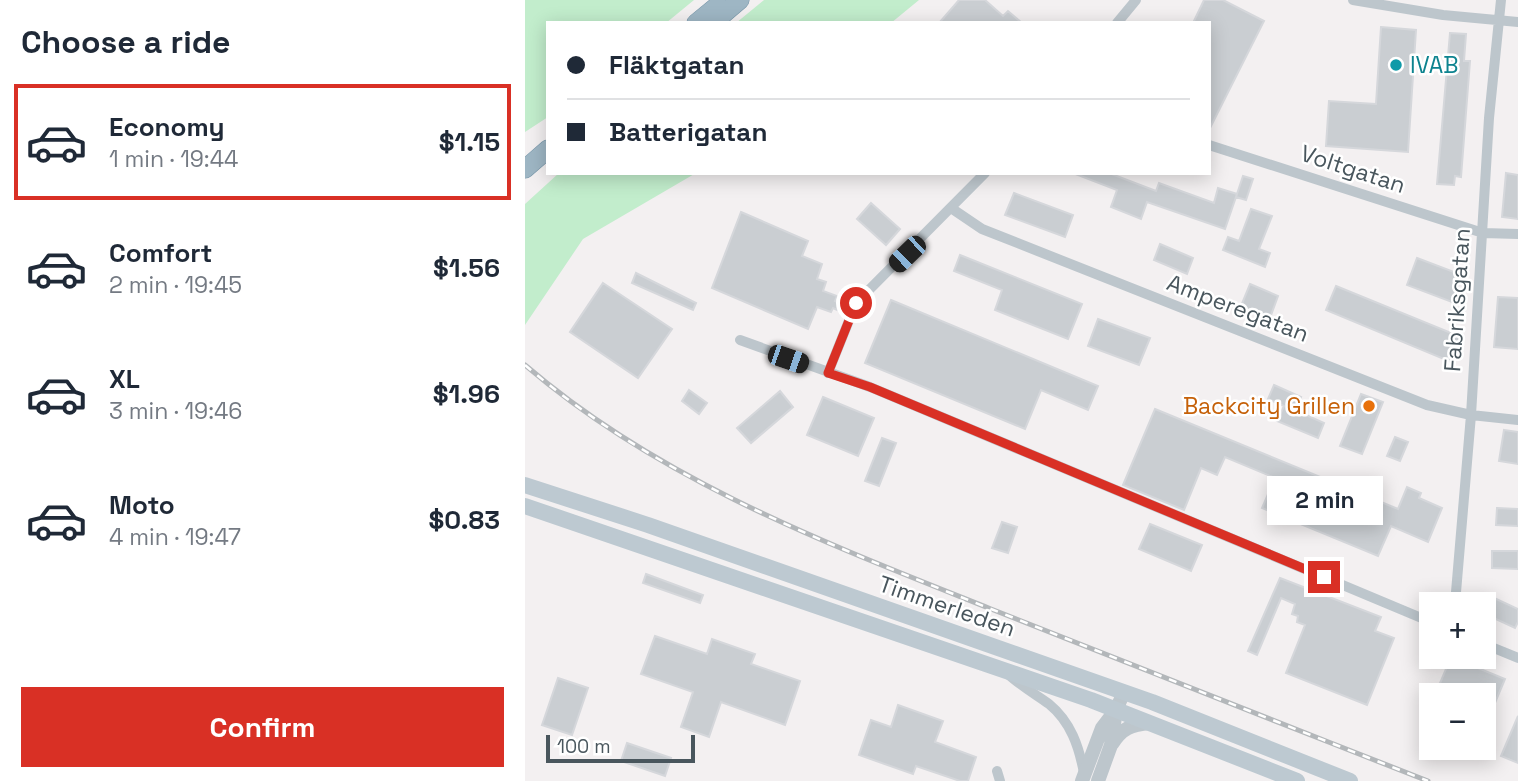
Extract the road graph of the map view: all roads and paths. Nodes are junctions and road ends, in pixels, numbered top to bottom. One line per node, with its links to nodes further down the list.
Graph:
1 (723, 0): 7 (highway)
2 (740, 0): 8 (highway)
3 (1136, 0): 9 (street)
4 (1353, 0): 6 (street)
5 (1501, 0): 6 (street, Fabriksgatan)
6 (1499, 20): 10 (street); 20 (street, Fabriksgatan)
7 (698, 21)
8 (715, 21)
9 (1119, 21)
10 (1518, 22)
11 (546, 144): 14 (highway)
12 (1211, 146): 20 (street, Voltgatan)
13 (546, 151): 16 (highway)
14 (525, 157)
15 (546, 164): 18 (highway)
16 (525, 169)
17 (983, 175): 19 (street)
18 (525, 182)
19 (951, 208): 23 (street); 24 (street, Amperegatan)
20 (1483, 233): 21 (street, Voltgatan); 24 (street, Fabriksgatan)
21 (1518, 234)
22 (740, 340): 23 (street)
23 (828, 373): 29 (street)
24 (1471, 415): 25 (street, Amperegatan); 28 (street, Fabriksgatan)
25 (1518, 420)
26 (525, 485): 33 (main road, Timmerleden)
27 (525, 506): 32 (main road, Timmerleden)
28 (1456, 592)
29 (1419, 617)
30 (1496, 649): 31 (street)
31 (1518, 657)
32 (1003, 670): 34 (main road, Timmerleden); 37 (street)
33 (1124, 692): 34 (street); 40 (main road, Timmerleden)
34 (1116, 710): 35 (main road, Timmerleden); 36 (street); 37 (street)
35 (1150, 723): 36 (street); 39 (main road, Timmerleden)
36 (1111, 745): 38 (street)
37 (1083, 777)
38 (1098, 781)
39 (1297, 781)
40 (1350, 781)

